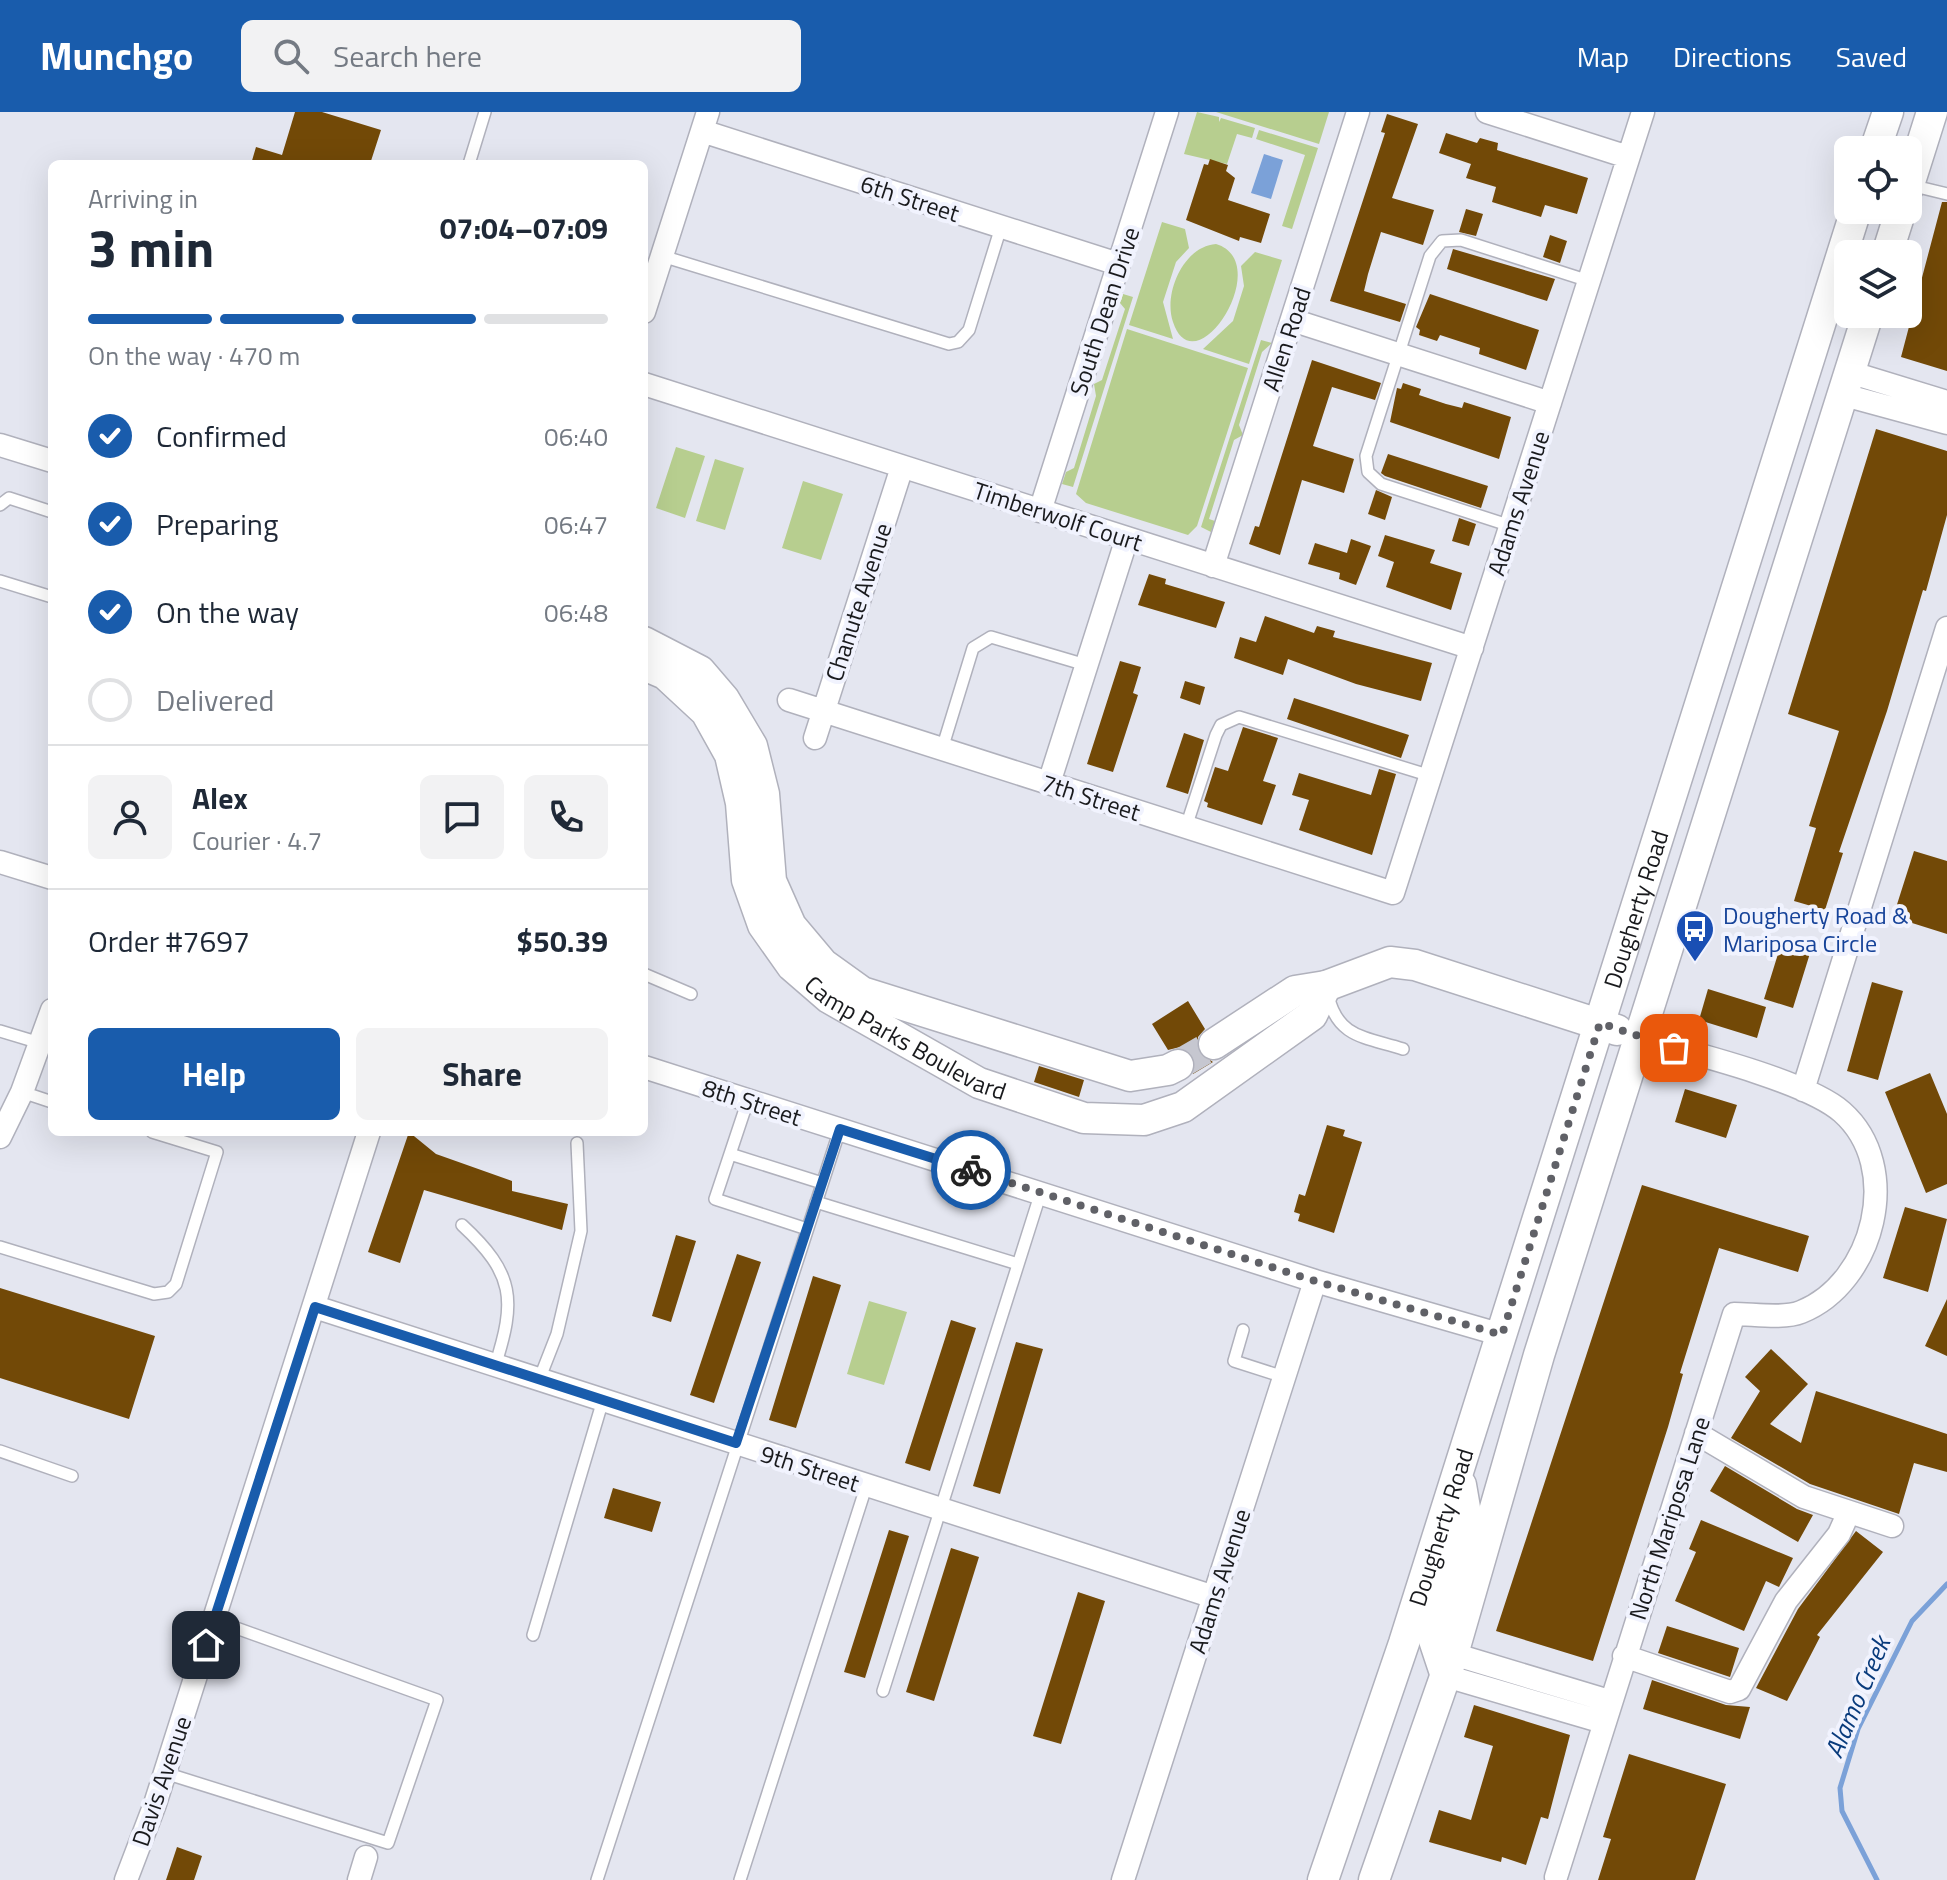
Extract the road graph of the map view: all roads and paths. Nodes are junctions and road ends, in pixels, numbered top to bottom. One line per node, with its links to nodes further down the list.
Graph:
1 (485, 112): 12 (lane)
2 (1167, 112): 18 (street, South Dean Drive)
3 (1358, 112): 21 (street, Allen Road)
4 (1487, 112): 11 (street)
5 (1643, 112): 11 (street, Adams Avenue)
6 (1888, 112): 9 (main road)
7 (1932, 112): 10 (main road)
8 (705, 122): 16 (street, 6th Street); 17 (street)
9 (1880, 136)
10 (1922, 143)
11 (1628, 157): 19 (street, Adams Avenue)
12 (470, 160)
13 (1922, 189): 14 (lane)
14 (1947, 194)
15 (1852, 224): 59 (main road, Dougherty Road)
16 (1001, 227): 17 (lane); 18 (street, 6th Street)
17 (662, 256): 20 (street)
18 (1118, 264): 34 (street, South Dean Drive)
19 (1589, 281): 23 (lane); 27 (street, Adams Avenue)
20 (648, 300)
21 (1292, 320): 23 (street); 37 (street, Allen Road)
22 (1864, 328): 24 (main road, Dougherty Road)
23 (1398, 354): 27 (street); 35 (lane)
24 (1846, 383): 26 (street); 28 (street); 61 (main road, Dougherty Road)
25 (648, 385): 31 (street, Timberwolf Court)
26 (1947, 402)
27 (1550, 403): 35 (street, Adams Avenue)
28 (1947, 423)
29 (0, 445): 30 (street)
30 (48, 460)
31 (902, 467): 34 (street, Timberwolf Court); 46 (street, Chanute Avenue)
32 (0, 505): 33 (lane)
33 (48, 511)
34 (1040, 511): 36 (street, Timberwolf Court)
35 (1511, 526): 42 (street, Adams Avenue)
36 (1127, 538): 37 (street, Timberwolf Court); 43 (street)
37 (1213, 566): 42 (street, Timberwolf Court)
38 (0, 581): 39 (lane)
39 (48, 596)
40 (1947, 628): 67 (street)
41 (648, 644): 65 (main road, Camp Parks Boulevard)
42 (1472, 648): 49 (street, Adams Avenue)
43 (1086, 665): 48 (lane); 50 (street)
44 (648, 667): 56 (main road, Camp Parks Boulevard)
45 (789, 700): 46 (street, 7th Street)
46 (824, 711): 47 (street, Chanute Avenue); 48 (street, 7th Street)
47 (815, 738)
48 (942, 749): 50 (street, 7th Street)
49 (1431, 776): 51 (lane); 54 (street, Adams Avenue)
50 (1049, 783): 51 (street, 7th Street)
51 (1186, 827): 54 (street, 7th Street)
52 (0, 862): 53 (street)
53 (48, 877)
54 (1393, 893)
55 (648, 976): 57 (lane)
56 (1326, 986): 59 (main road); 63 (main road); 64 (lane)
57 (691, 994)
58 (48, 1021): 62 (street)
59 (1600, 1023): 61 (main road); 87 (main road, Dougherty Road)
60 (0, 1031): 62 (lane)
61 (1641, 1039): 67 (street); 105 (main road, Dougherty Road)
62 (40, 1043): 68 (street)
63 (1214, 1044)
64 (1403, 1049)
65 (1178, 1065)
66 (648, 1068): 69 (street, 8th Street)
67 (1803, 1090): 92 (street, North Mariposa Lane)
68 (22, 1092): 70 (lane); 74 (street)
69 (748, 1100): 71 (street, 8th Street); 76 (lane)
70 (48, 1101)
71 (840, 1129): 77 (lane); 78 (street, 8th Street)
72 (165, 1136): 82 (lane)
73 (368, 1136): 85 (street, Davis Avenue)
74 (0, 1137)
75 (577, 1143): 90 (lane)
76 (730, 1154): 77 (lane); 81 (lane)
77 (822, 1183): 79 (lane)
78 (1041, 1192): 83 (lane); 84 (street, 8th Street)
79 (816, 1202): 81 (lane); 83 (lane)
80 (462, 1225): 88 (lane)
81 (807, 1229): 93 (lane)
82 (0, 1247)
83 (1018, 1264): 98 (lane)
84 (1315, 1281): 87 (street, 8th Street); 89 (street, Adams Avenue)
85 (315, 1307): 88 (street, 9th Street); 102 (street, Davis Avenue)
86 (1243, 1330): 89 (lane)
87 (1502, 1335): 95 (main road, Dougherty Road)
88 (495, 1366): 90 (street, 9th Street)
89 (1284, 1377): 101 (street, Adams Avenue)
90 (539, 1380): 91 (street, 9th Street)
91 (603, 1400): 93 (street, 9th Street); 103 (lane)
92 (1696, 1433): 99 (street); 104 (street, North Mariposa Lane)
93 (736, 1443): 97 (street, 9th Street); 113 (lane)
94 (0, 1451): 96 (lane)
95 (1458, 1472): 105 (main road); 116 (main road, Dougherty Road)
96 (72, 1476)
97 (866, 1487): 98 (street, 9th Street); 114 (lane)
98 (941, 1510): 101 (street, 9th Street); 106 (lane)
99 (1848, 1514): 100 (street); 104 (street)
100 (1892, 1526)
101 (1214, 1597): 115 (street, Adams Avenue)
102 (214, 1620): 108 (street, Davis Avenue); 108 (lane)
103 (533, 1635)
104 (1624, 1656): 107 (street, North Mariposa Lane)
105 (1449, 1665): 107 (street); 117 (main road, Dougherty Road)
106 (883, 1691)
107 (1606, 1711): 110 (street, North Mariposa Lane)
108 (165, 1773): 111 (street, Davis Avenue)
109 (366, 1857): 112 (street)
110 (1556, 1877)
111 (126, 1880)
112 (359, 1880)
113 (597, 1880)
114 (740, 1880)
115 (1123, 1880)
116 (1323, 1880)
117 (1374, 1880)

